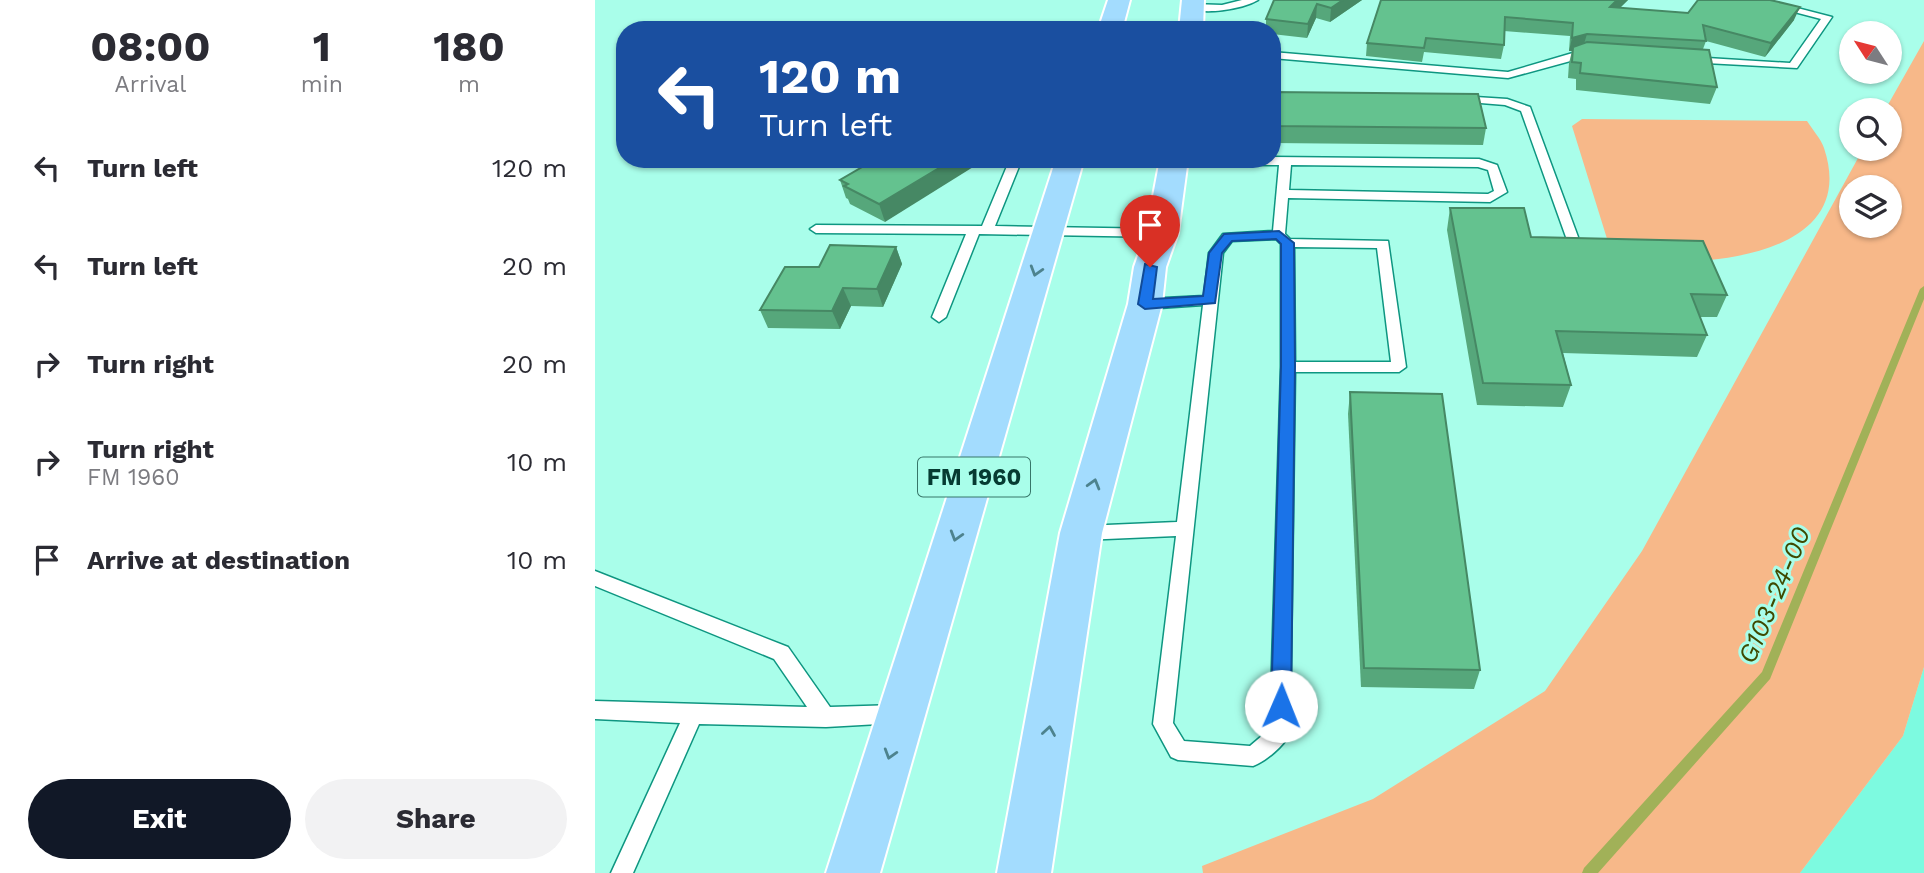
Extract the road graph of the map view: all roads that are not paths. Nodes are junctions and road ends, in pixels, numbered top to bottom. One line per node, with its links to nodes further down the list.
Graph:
1 (1119, 0): 5 (main road)
2 (1253, 0): 4 (lane)
3 (1754, 0): 8 (lane)
4 (1192, 12)
5 (1113, 21)
6 (1609, 55): 7 (lane)
7 (1281, 56)
8 (1675, 59)
9 (1447, 99): 20 (lane)
10 (1281, 161): 11 (lane)
11 (1285, 161): 15 (lane); 15 (lane)
12 (1011, 168): 17 (lane)
13 (1067, 168): 18 (main road, FM 1960 / FM 1960)
14 (1173, 168): 19 (main road)
15 (1283, 194): 21 (lane)
16 (815, 229): 17 (lane)
17 (980, 230): 18 (lane); 24 (lane)
18 (1048, 231): 19 (lane); 30 (main road, FM 1960 / FM 1960, one-way to 30)
19 (1162, 233): 23 (main road)
20 (1572, 237)
21 (1283, 239): 22 (lane); 25 (lane); 25 (lane)
22 (1210, 300): 23 (lane); 26 (lane)
23 (1145, 304): 27 (main road, one-way to 23)
24 (939, 317)
25 (1288, 366): 26 (lane)
26 (1184, 529): 27 (lane)
27 (1081, 533): 34 (main road, one-way to 27)
28 (595, 578): 32 (lane)
29 (595, 710): 31 (lane)
30 (902, 714): 32 (lane); 33 (main road, FM 1960 / FM 1960, one-way to 33)
31 (693, 716): 32 (lane); 35 (lane)
32 (826, 718)
33 (856, 867)
34 (1026, 868)
35 (622, 873)

